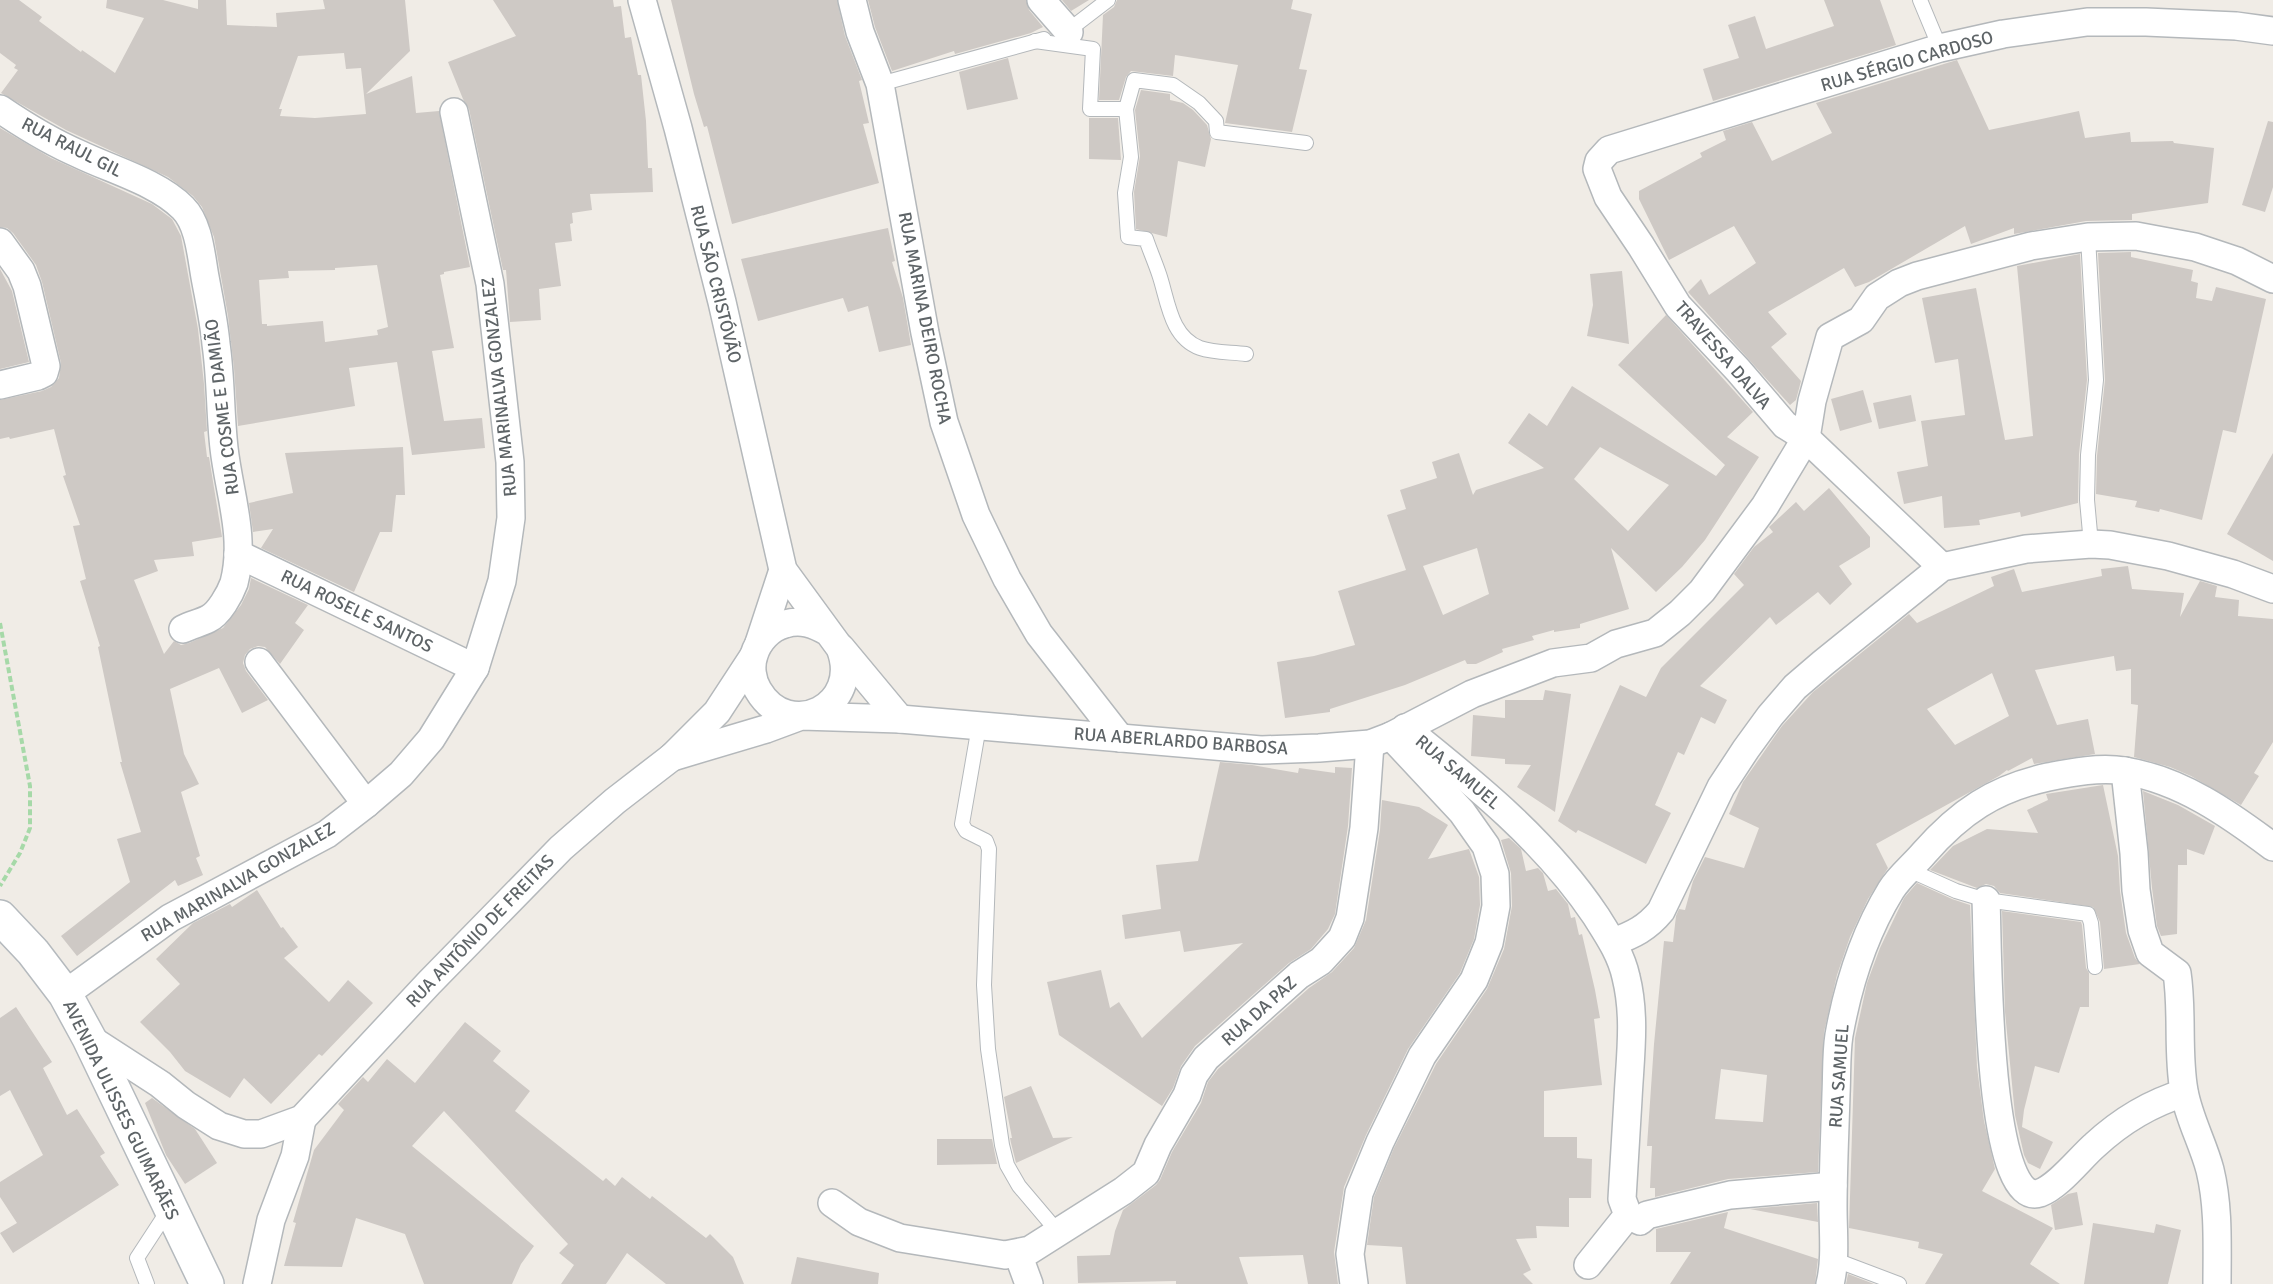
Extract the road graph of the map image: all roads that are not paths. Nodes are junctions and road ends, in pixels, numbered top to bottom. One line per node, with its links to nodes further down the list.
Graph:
1 (642, 0): 26 (street, RUA SÃO CRISTÓVÃO)
2 (852, 0): 10 (street, RUA MARINA DEIRO ROCHA)
3 (1041, 0): 7 (street)
4 (1108, 0): 7 (lane)
5 (1920, 0): 9 (lane)
6 (2273, 31): 9 (street, RUA SÉRGIO CARDOSO)
7 (1069, 32): 8 (lane)
8 (1035, 41): 10 (lane); 12 (lane)
9 (1940, 48): 15 (street, RUA SÉRGIO CARDOSO)
10 (880, 84): 37 (street, RUA MARINA DEIRO ROCHA)
11 (0, 109): 16 (street, RUA RAUL GIL)
12 (1126, 109): 14 (lane); 20 (lane)
13 (454, 112): 32 (street, RUA MARINALVA GONZALEZ)
14 (1306, 143)
15 (1597, 169): 22 (street, TRAVESSA DALVA)
16 (144, 183): 24 (street, RUA COSME E DAMIÃO)
17 (2088, 237): 19 (street, RUA ABERLARDO BARBOSA); 22 (street, RUA ABERLARDO BARBOSA); 23 (lane)
18 (0, 242): 21 (street)
19 (2273, 279)
20 (1246, 354)
21 (0, 385)
22 (1806, 438): 25 (street, TRAVESSA DALVA); 36 (street, RUA ABERLARDO BARBOSA)
23 (2091, 544): 25 (street); 27 (street)
24 (238, 554): 28 (street, RUA COSME E DAMIÃO); 32 (street, RUA ROSELE SANTOS)
25 (1942, 567): 45 (street)
26 (783, 570): 29 (street, RUA SÃO CRISTÓVÃO); 30 (street)
27 (2273, 589)
28 (183, 629)
29 (834, 640): 30 (street); 33 (street); 34 (street)
30 (756, 650): 33 (street); 38 (street, RUA ANTÔNIO DE FREITAS)
31 (259, 662): 40 (street)
32 (475, 668): 40 (street, RUA MARINALVA GONZALEZ)
33 (801, 716): 34 (street, RUA ABERLARDO BARBOSA); 38 (street, RUA ANTÔNIO DE FREITAS)
34 (900, 719): 35 (street, RUA ABERLARDO BARBOSA)
35 (980, 726): 37 (street, RUA ABERLARDO BARBOSA); 55 (lane)
36 (1388, 736): 37 (street, RUA ABERLARDO BARBOSA); 45 (street, RUA SAMUEL); 55 (street, RUA DA PAZ); 63 (street, RUA SAMUEL)
37 (1120, 738)
38 (672, 757): 50 (street, RUA ANTÔNIO DE FREITAS)
39 (2125, 771): 41 (street, RUA SAMUEL); 42 (street, RUA SAMUEL); 49 (street)
40 (366, 804): 47 (street, RUA MARINALVA GONZALEZ)
41 (2273, 847)
42 (1907, 869): 43 (lane); 51 (street, RUA SAMUEL)
43 (1986, 900): 46 (lane); 49 (street)
44 (0, 917): 47 (main road, AVENIDA ULISSES GUIMARÃES)
45 (1613, 942): 54 (street, RUA SAMUEL)
46 (2095, 967)
47 (65, 994): 48 (main road, AVENIDA ULISSES GUIMARÃES)
48 (89, 1038): 50 (street, RUA ANTÔNIO DE FREITAS); 53 (main road, AVENIDA ULISSES GUIMARÃES)
49 (2184, 1093): 65 (street)
50 (302, 1119): 59 (street)
51 (1833, 1186): 54 (street); 58 (street, RUA SAMUEL)
52 (832, 1203): 56 (street)
53 (169, 1209): 60 (lane); 61 (main road, AVENIDA ULISSES GUIMARÃES)
54 (1628, 1215): 57 (street)
55 (1058, 1232): 56 (street, RUA DA PAZ)
56 (1017, 1254): 62 (street)
57 (1588, 1265)
58 (1832, 1272): 64 (lane)
59 (261, 1281)
60 (147, 1284)
61 (207, 1284)
62 (1029, 1284)
63 (1354, 1284)
64 (1899, 1284)
65 (2217, 1284)

